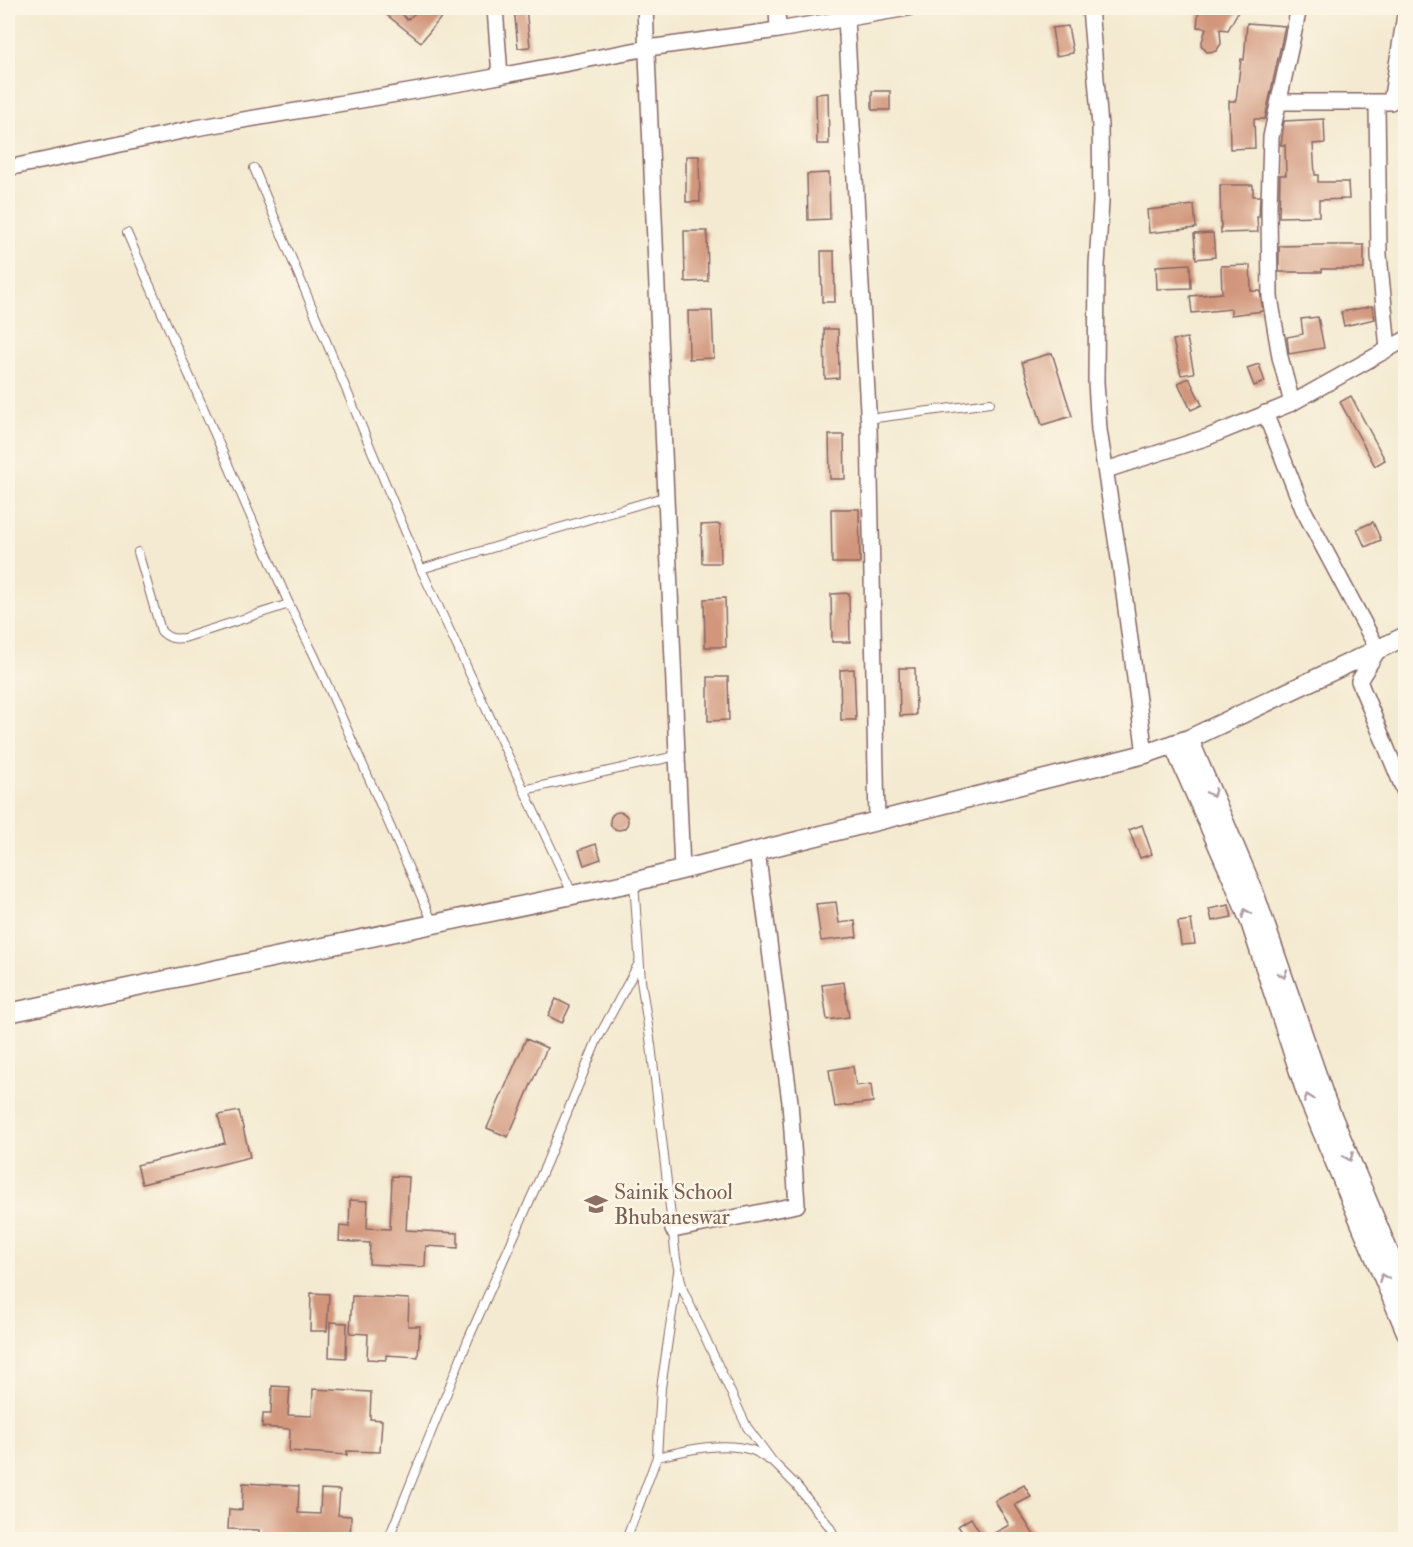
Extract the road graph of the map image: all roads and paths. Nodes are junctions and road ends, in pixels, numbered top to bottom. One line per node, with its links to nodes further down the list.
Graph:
1 (495, 8): 11 (street)
2 (645, 8): 10 (street)
3 (777, 8): 9 (street)
4 (908, 8): 8 (street)
5 (1090, 8): 23 (street)
6 (1299, 8): 12 (street)
7 (1406, 9): 13 (street)
8 (846, 18): 9 (street); 22 (street)
9 (778, 30): 10 (street)
10 (648, 48): 11 (street); 24 (street)
11 (500, 75): 14 (street)
12 (1280, 102): 13 (street); 20 (street)
13 (1391, 103): 18 (street)
14 (8, 168)
15 (254, 168): 26 (lane)
16 (127, 233): 27 (lane)
17 (1406, 339): 18 (street)
18 (1388, 349): 20 (street)
19 (990, 403): 22 (lane)
20 (1292, 403): 21 (street)
21 (1265, 413): 23 (street); 28 (street)
22 (868, 418): 34 (street)
23 (1106, 470): 30 (street)
24 (667, 496): 26 (lane); 31 (street)
25 (138, 552): 27 (lane)
26 (421, 569): 32 (lane)
27 (288, 604): 39 (lane)
28 (1396, 643): 29 (street); 33 (street)
29 (1181, 742): 30 (street); 45 (street, one-way to 45); 46 (street, one-way to 29)
30 (1145, 754): 34 (street)
31 (676, 756): 32 (lane); 36 (street)
32 (524, 790): 38 (lane)
33 (1406, 795)
34 (877, 821): 35 (street)
35 (757, 851): 36 (street); 43 (street)
36 (682, 870): 37 (street)
37 (634, 882): 38 (street); 40 (lane)
38 (573, 895): 39 (street)
39 (433, 924): 42 (street)
40 (639, 962): 43 (lane); 49 (lane)
41 (8, 991): 42 (lane)
42 (10, 1012)
43 (673, 1230): 44 (lane)
44 (678, 1268): 47 (lane); 48 (lane)
45 (1406, 1293)
46 (1406, 1332)
47 (657, 1456): 48 (lane); 50 (lane)
48 (773, 1462): 51 (lane)
49 (388, 1539)
50 (626, 1539)
51 (837, 1539)

